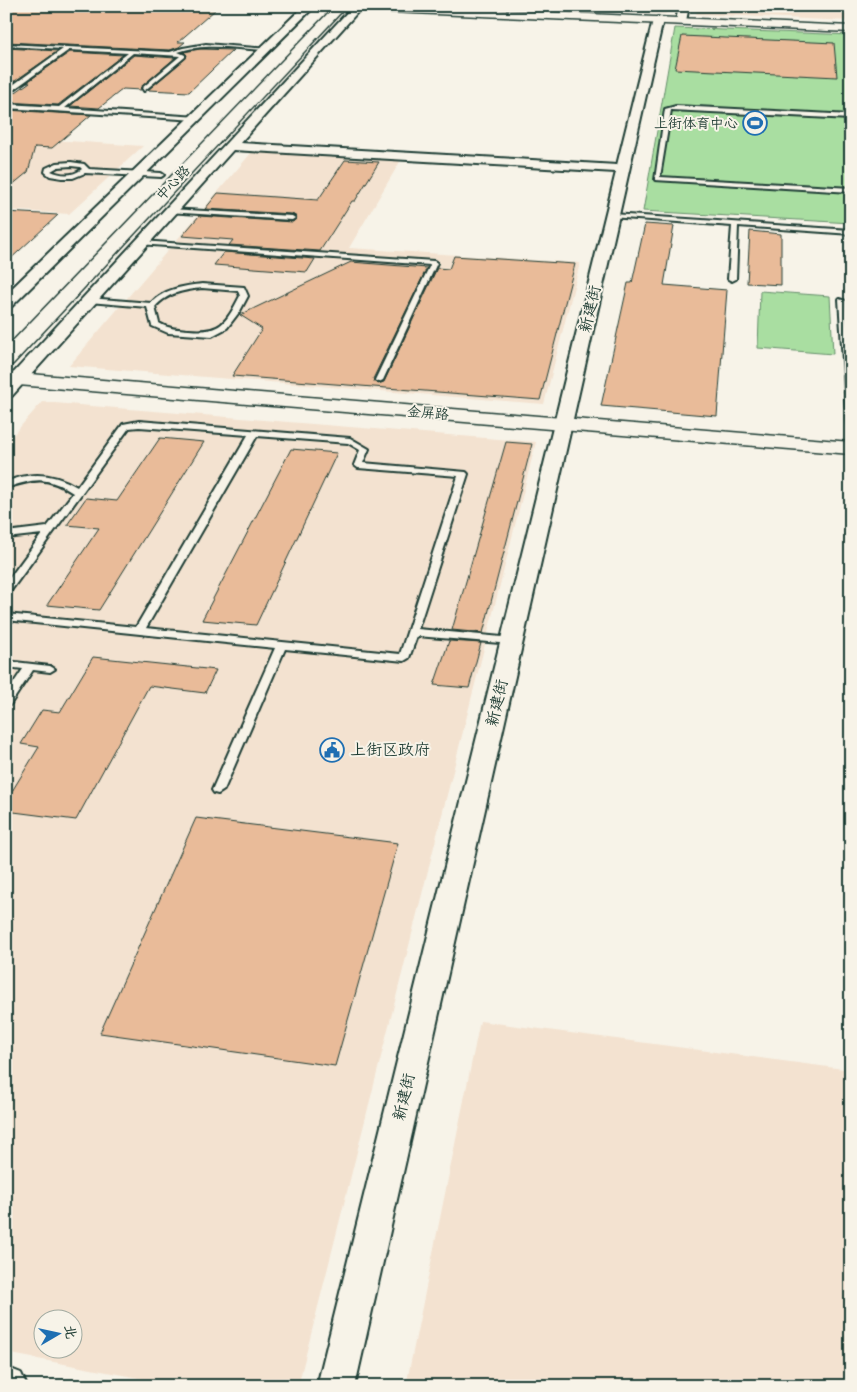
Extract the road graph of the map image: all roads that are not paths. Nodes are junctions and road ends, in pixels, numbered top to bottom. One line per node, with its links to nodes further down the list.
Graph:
1 (310, 6): 12 (street)
2 (327, 6): 25 (main road, 中心路)
3 (332, 6): 4 (main road)
4 (341, 6): 7 (main road); 39 (main road, 中心路)
5 (401, 6): 8 (main road)
6 (684, 6): 8 (street, 新建街)
7 (358, 7): 8 (main road); 21 (street)
8 (674, 20): 9 (main road); 22 (street, 新建街)
9 (851, 27)
10 (7, 46): 11 (lane)
11 (68, 48): 13 (lane); 16 (lane)
12 (266, 49): 14 (lane); 20 (street)
13 (133, 51): 14 (lane); 18 (lane)
14 (172, 53): 15 (lane)
15 (144, 89)
16 (6, 93)
17 (6, 106): 18 (lane)
18 (60, 109): 20 (lane)
19 (851, 117): 27 (lane)
20 (196, 118): 24 (street)
21 (229, 146): 22 (street); 28 (street)
22 (623, 169): 29 (street, 新建街)
23 (85, 170): 23 (lane); 24 (lane)
24 (139, 174): 25 (lane); 37 (street)
25 (161, 175): 26 (main road, 中心路)
26 (148, 189)
27 (851, 190)
28 (170, 211): 30 (lane); 33 (street)
29 (612, 216): 31 (lane); 43 (street, 新建街)
30 (292, 218)
31 (735, 224): 32 (lane); 34 (lane)
32 (851, 232)
33 (141, 243): 35 (street); 40 (lane)
34 (732, 279)
35 (89, 300): 38 (lane); 41 (street)
36 (842, 301): 42 (lane)
37 (6, 303)
38 (153, 305): 38 (lane)
39 (6, 360)
40 (380, 380)
41 (10, 383): 43 (main road, 金屏路)
42 (851, 424)
43 (563, 425): 45 (main road, 金屏路); 54 (street, 新建街)
44 (254, 433): 47 (lane); 52 (lane); 53 (lane)
45 (851, 448)
46 (6, 485): 47 (lane)
47 (78, 492): 48 (lane)
48 (50, 530): 49 (lane); 50 (lane)
49 (6, 535)
50 (6, 590)
51 (6, 617): 52 (lane)
52 (139, 631): 55 (lane)
53 (412, 632): 54 (lane); 55 (lane)
54 (512, 642): 61 (street, 新建街)
55 (281, 646): 60 (lane)
56 (6, 664): 57 (lane)
57 (30, 667): 58 (lane); 59 (lane)
58 (50, 669)
59 (6, 703)
60 (218, 790)
61 (336, 1386)

